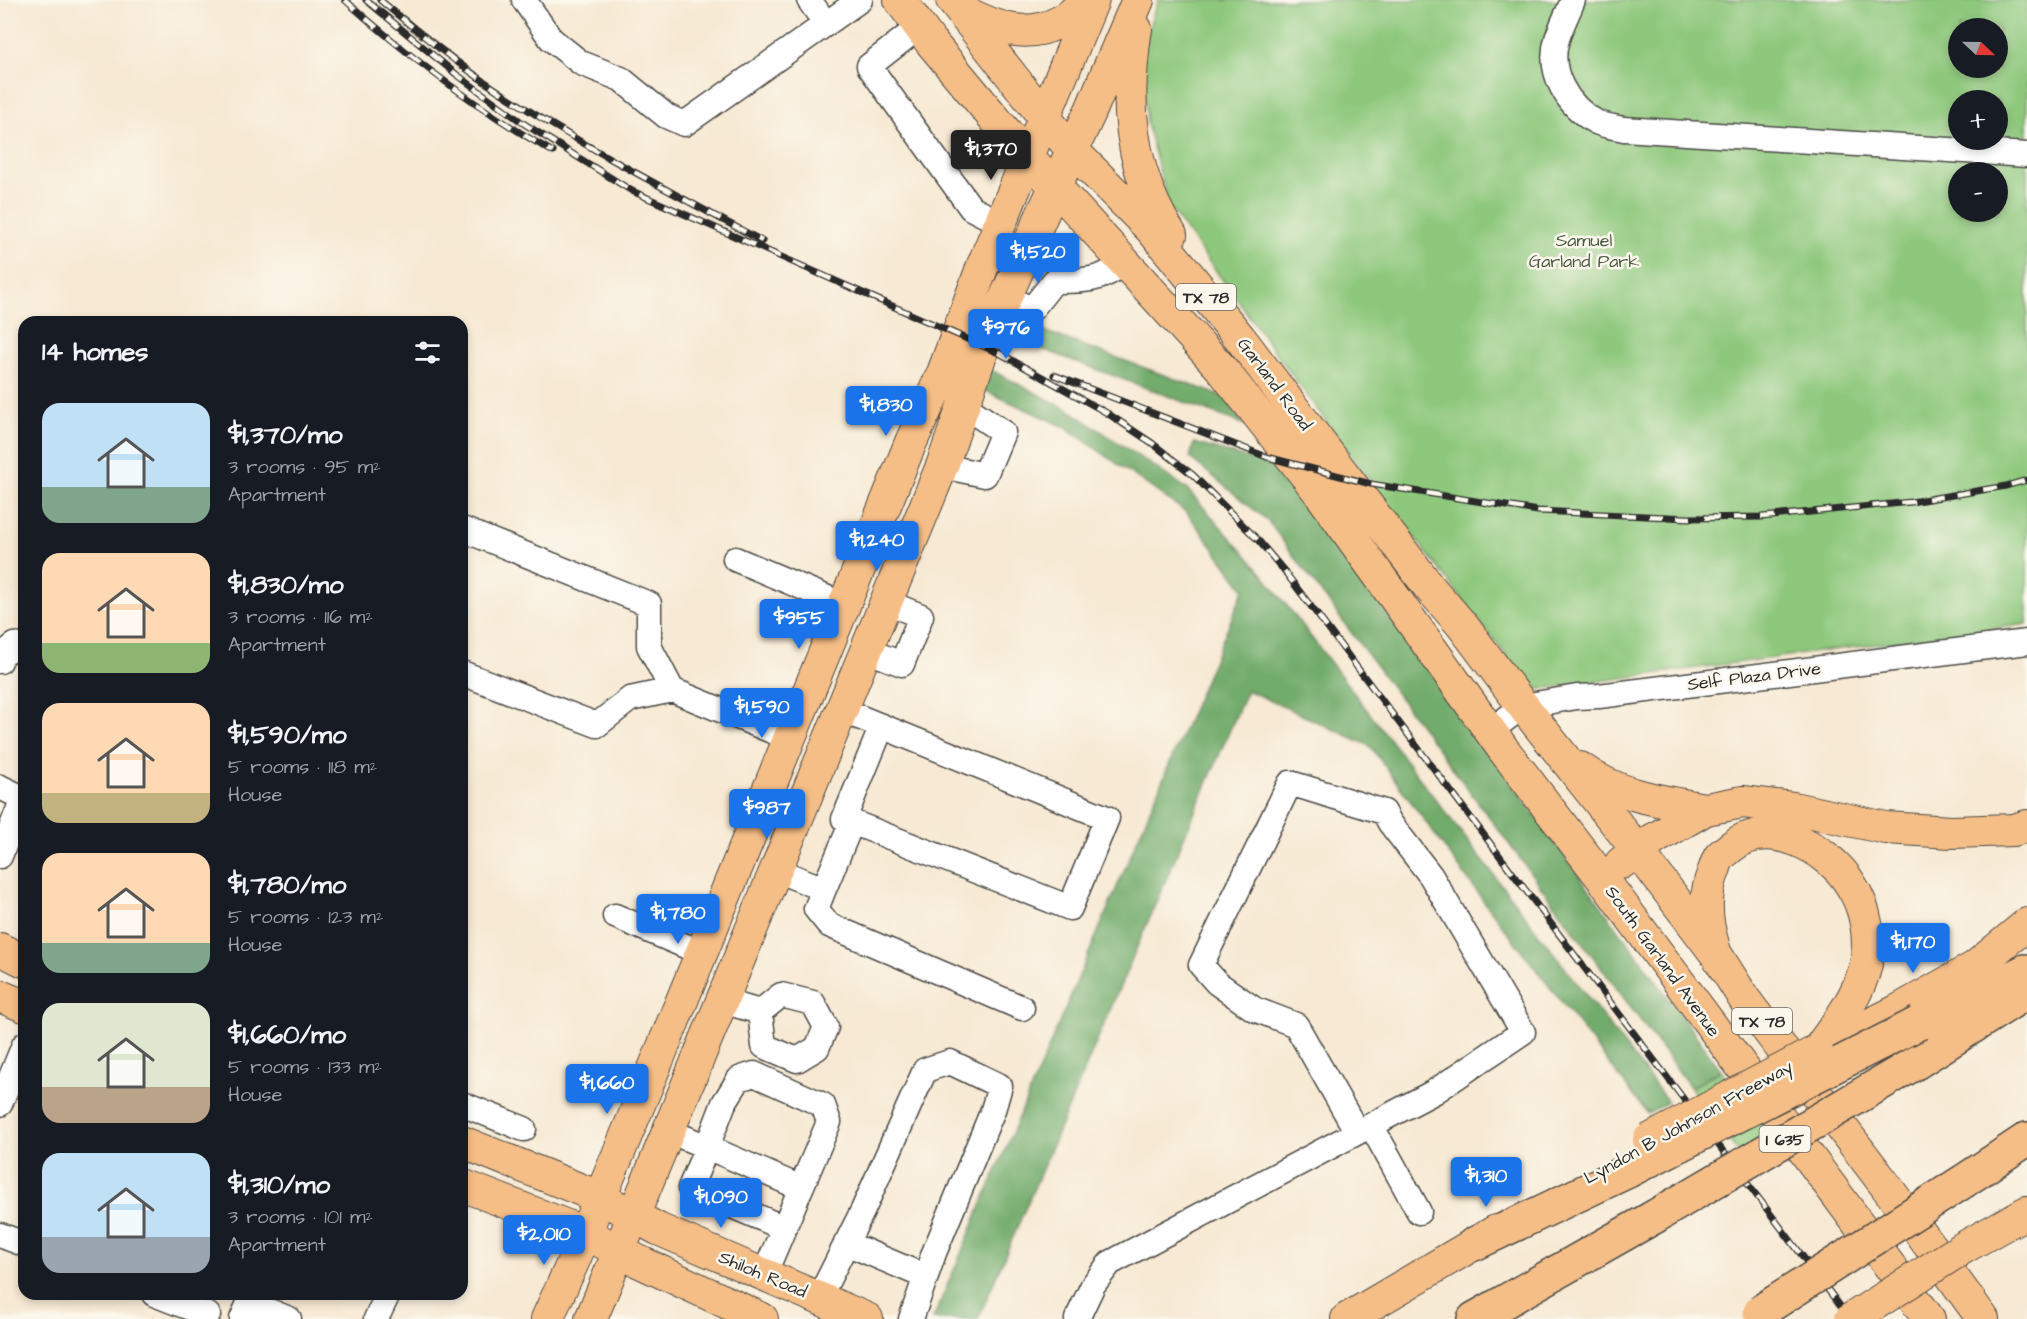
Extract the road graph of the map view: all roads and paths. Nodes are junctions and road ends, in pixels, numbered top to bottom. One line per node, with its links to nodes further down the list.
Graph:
1 (524, 0): 11 (street)
2 (809, 0): 11 (street)
3 (860, 0): 11 (street)
4 (900, 0): 12 (main road, Garland Road / TX 78)
5 (1087, 0): 10 (main road)
6 (1093, 0): 13 (main road)
7 (1138, 0): 14 (main road)
8 (1144, 0): 21 (main road)
9 (1573, 0): 15 (street)
10 (955, 4): 13 (main road, Garland Road / TX 78)
11 (826, 24)
12 (919, 27): 16 (main road, Garland Road / TX 78); 18 (street)
13 (1044, 117): 14 (main road, Garland Road / TX 78); 16 (main road)
14 (1072, 150): 17 (main road); 21 (main road, Garland Road / TX 78)
15 (2027, 155)
16 (1027, 157): 17 (main road, Garland Road / TX 78); 18 (main road)
17 (1055, 187): 19 (main road, Garland Road / TX 78); 20 (main road)
18 (1000, 223): 26 (main road)
19 (1123, 263): 20 (street); 37 (main road, Garland Road / TX 78)
20 (1005, 297): 22 (main road)
21 (1240, 338): 33 (main road, Garland Road / TX 78)
22 (963, 405): 23 (main road); 23 (street)
23 (942, 466): 27 (main road)
24 (468, 530): 32 (street)
25 (735, 559): 26 (street)
26 (848, 596): 27 (main road); 36 (main road)
27 (886, 602): 34 (main road)
28 (2027, 642): 33 (street, Self Plaza Drive)
29 (18, 646): 30 (street)
30 (0, 661)
31 (468, 675): 32 (street)
32 (672, 690): 36 (street)
33 (1523, 706): 37 (street, Self Plaza Drive); 38 (main road, Garland Road / TX 78)
34 (841, 711): 35 (street); 48 (main road)
35 (882, 726): 43 (street); 43 (street)
36 (789, 738): 47 (main road)
37 (1496, 740): 49 (main road, South Garland Avenue / TX 78)
38 (1560, 753): 41 (main road); 45 (main road, TX 78)
39 (0, 787): 40 (street)
40 (18, 794)
41 (1706, 809): 44 (main road); 45 (main road)
42 (18, 812): 46 (street)
43 (852, 822): 50 (street)
44 (2027, 826)
45 (1638, 851): 49 (main road); 55 (main road, TX 78)
46 (0, 856)
47 (741, 856): 48 (main road); 54 (main road)
48 (776, 870): 50 (street); 60 (main road)
49 (1602, 878): 108 (main road, South Garland Avenue / TX 78)
50 (824, 889): 62 (street)
51 (615, 916): 54 (street)
52 (2027, 924): 64 (main road, Lyndon B Johnson Freeway)
53 (0, 949): 56 (main road)
54 (702, 953): 76 (main road)
55 (1716, 954): 64 (main road); 109 (main road, TX 78)
56 (18, 958)
57 (2027, 970): 87 (highway, bridge)
58 (2027, 992): 106 (highway, I 635, bridge)
59 (0, 996): 61 (main road)
60 (722, 1001): 63 (street); 70 (main road)
61 (18, 1004)
62 (1022, 1008)
63 (760, 1012)
64 (1817, 1051): 87 (main road, Lyndon B Johnson Freeway, bridge)
65 (18, 1075): 66 (street)
66 (0, 1104)
67 (468, 1106): 68 (street)
68 (525, 1129)
69 (1364, 1129): 69 (street); 77 (street); 104 (street)
70 (669, 1131): 73 (street); 79 (main road)
71 (2027, 1139): 96 (highway, bridge)
72 (468, 1144): 76 (main road, Shiloh Road)
73 (707, 1147): 75 (street); 75 (street); 80 (street)
74 (468, 1187): 82 (main road)
75 (801, 1188): 80 (street)
76 (599, 1197): 79 (main road, Shiloh Road); 82 (main road)
77 (1419, 1212)
78 (2027, 1212): 81 (main road)
79 (634, 1216): 88 (main road); 89 (main road, Shiloh Road)
80 (784, 1228): 89 (street)
81 (1995, 1230): 83 (main road); 107 (main road, bridge)
82 (585, 1233): 88 (main road); 99 (main road)
83 (2027, 1234)
84 (0, 1235): 85 (street)
85 (18, 1242)
86 (846, 1243): 90 (street); 90 (street); 91 (street)
87 (1474, 1244): 105 (main road, Lyndon B Johnson Freeway)
88 (619, 1251): 100 (main road); 101 (main road)
89 (764, 1275): 91 (main road, Shiloh Road)
90 (926, 1277): 103 (street)
91 (819, 1298): 102 (main road, Shiloh Road)
92 (169, 1300): 95 (street)
93 (385, 1300): 98 (street)
94 (248, 1305): 97 (street)
95 (208, 1315)
96 (1754, 1316)
97 (289, 1319)
98 (376, 1319)
99 (547, 1319)
100 (591, 1319)
101 (762, 1319)
102 (867, 1319)
103 (911, 1319)
104 (1077, 1319)
105 (1347, 1319)
106 (1474, 1319)
107 (1851, 1319)
108 (1929, 1319)
109 (1983, 1319)

